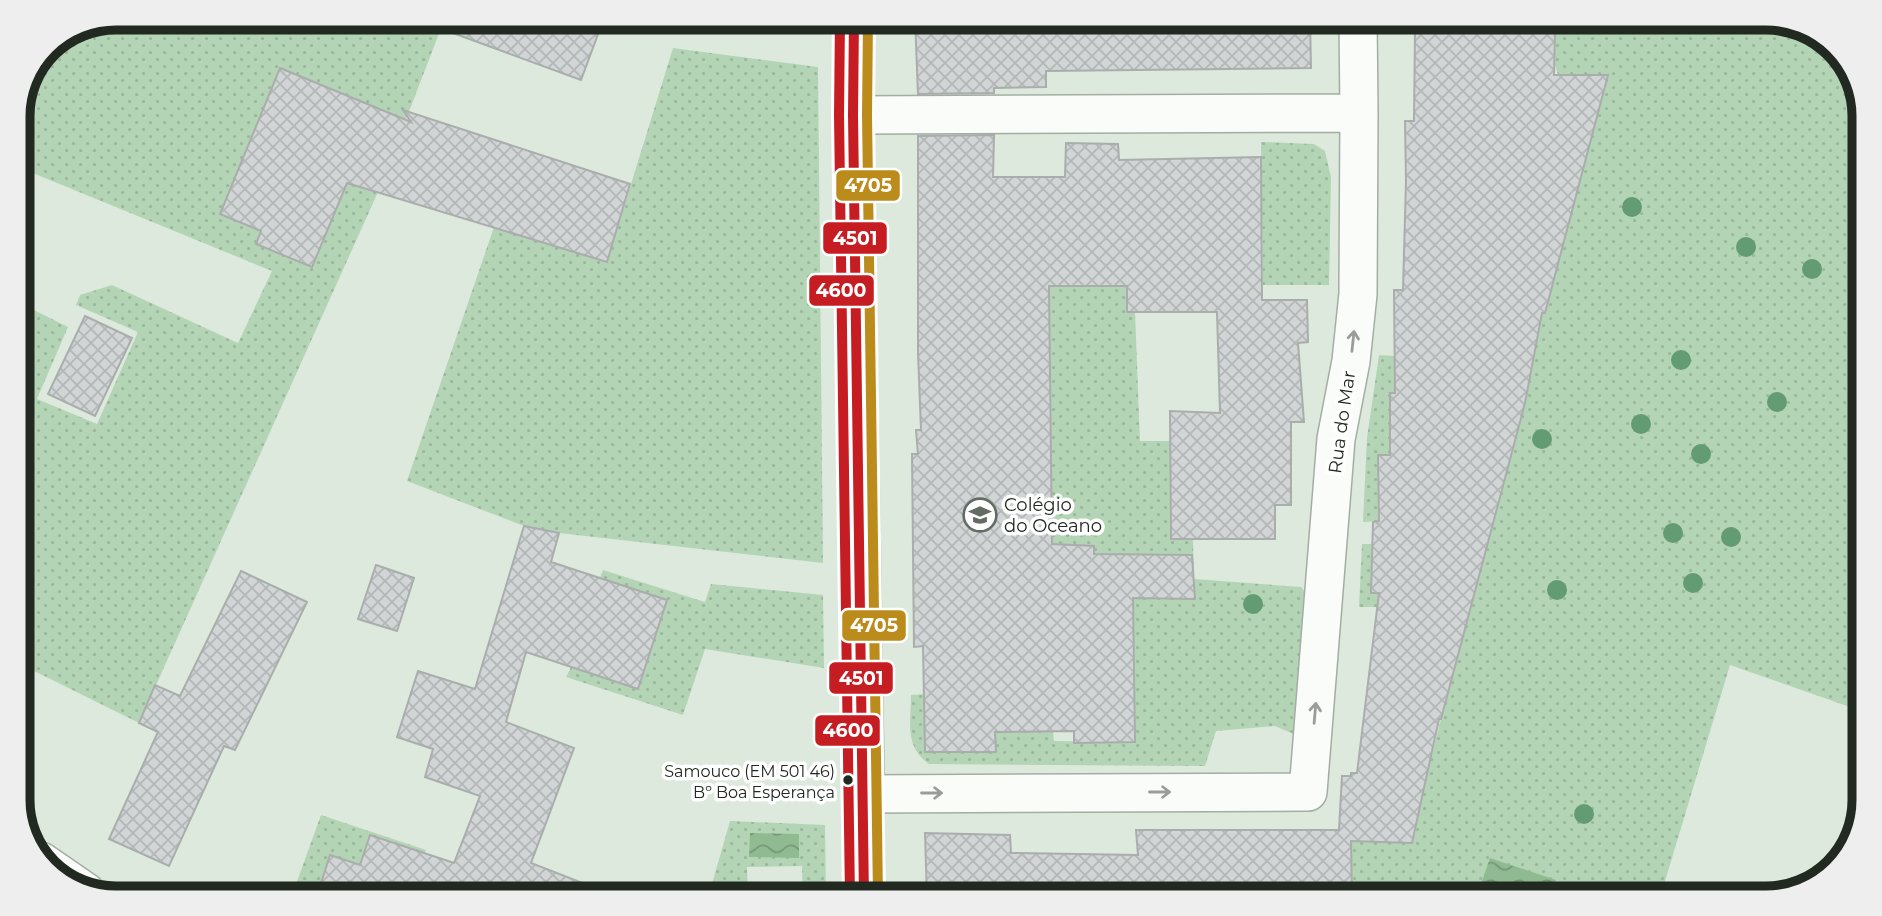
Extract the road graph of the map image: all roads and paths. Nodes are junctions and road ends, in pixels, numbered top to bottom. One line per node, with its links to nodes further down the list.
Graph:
1 (854, 30): 4 (main road)
2 (1358, 30): 3 (street)
3 (1359, 113): 4 (street); 5 (street, Rua do Mar, one-way to 3)
4 (853, 115): 5 (main road)
5 (864, 794): 6 (main road)
6 (864, 886)

